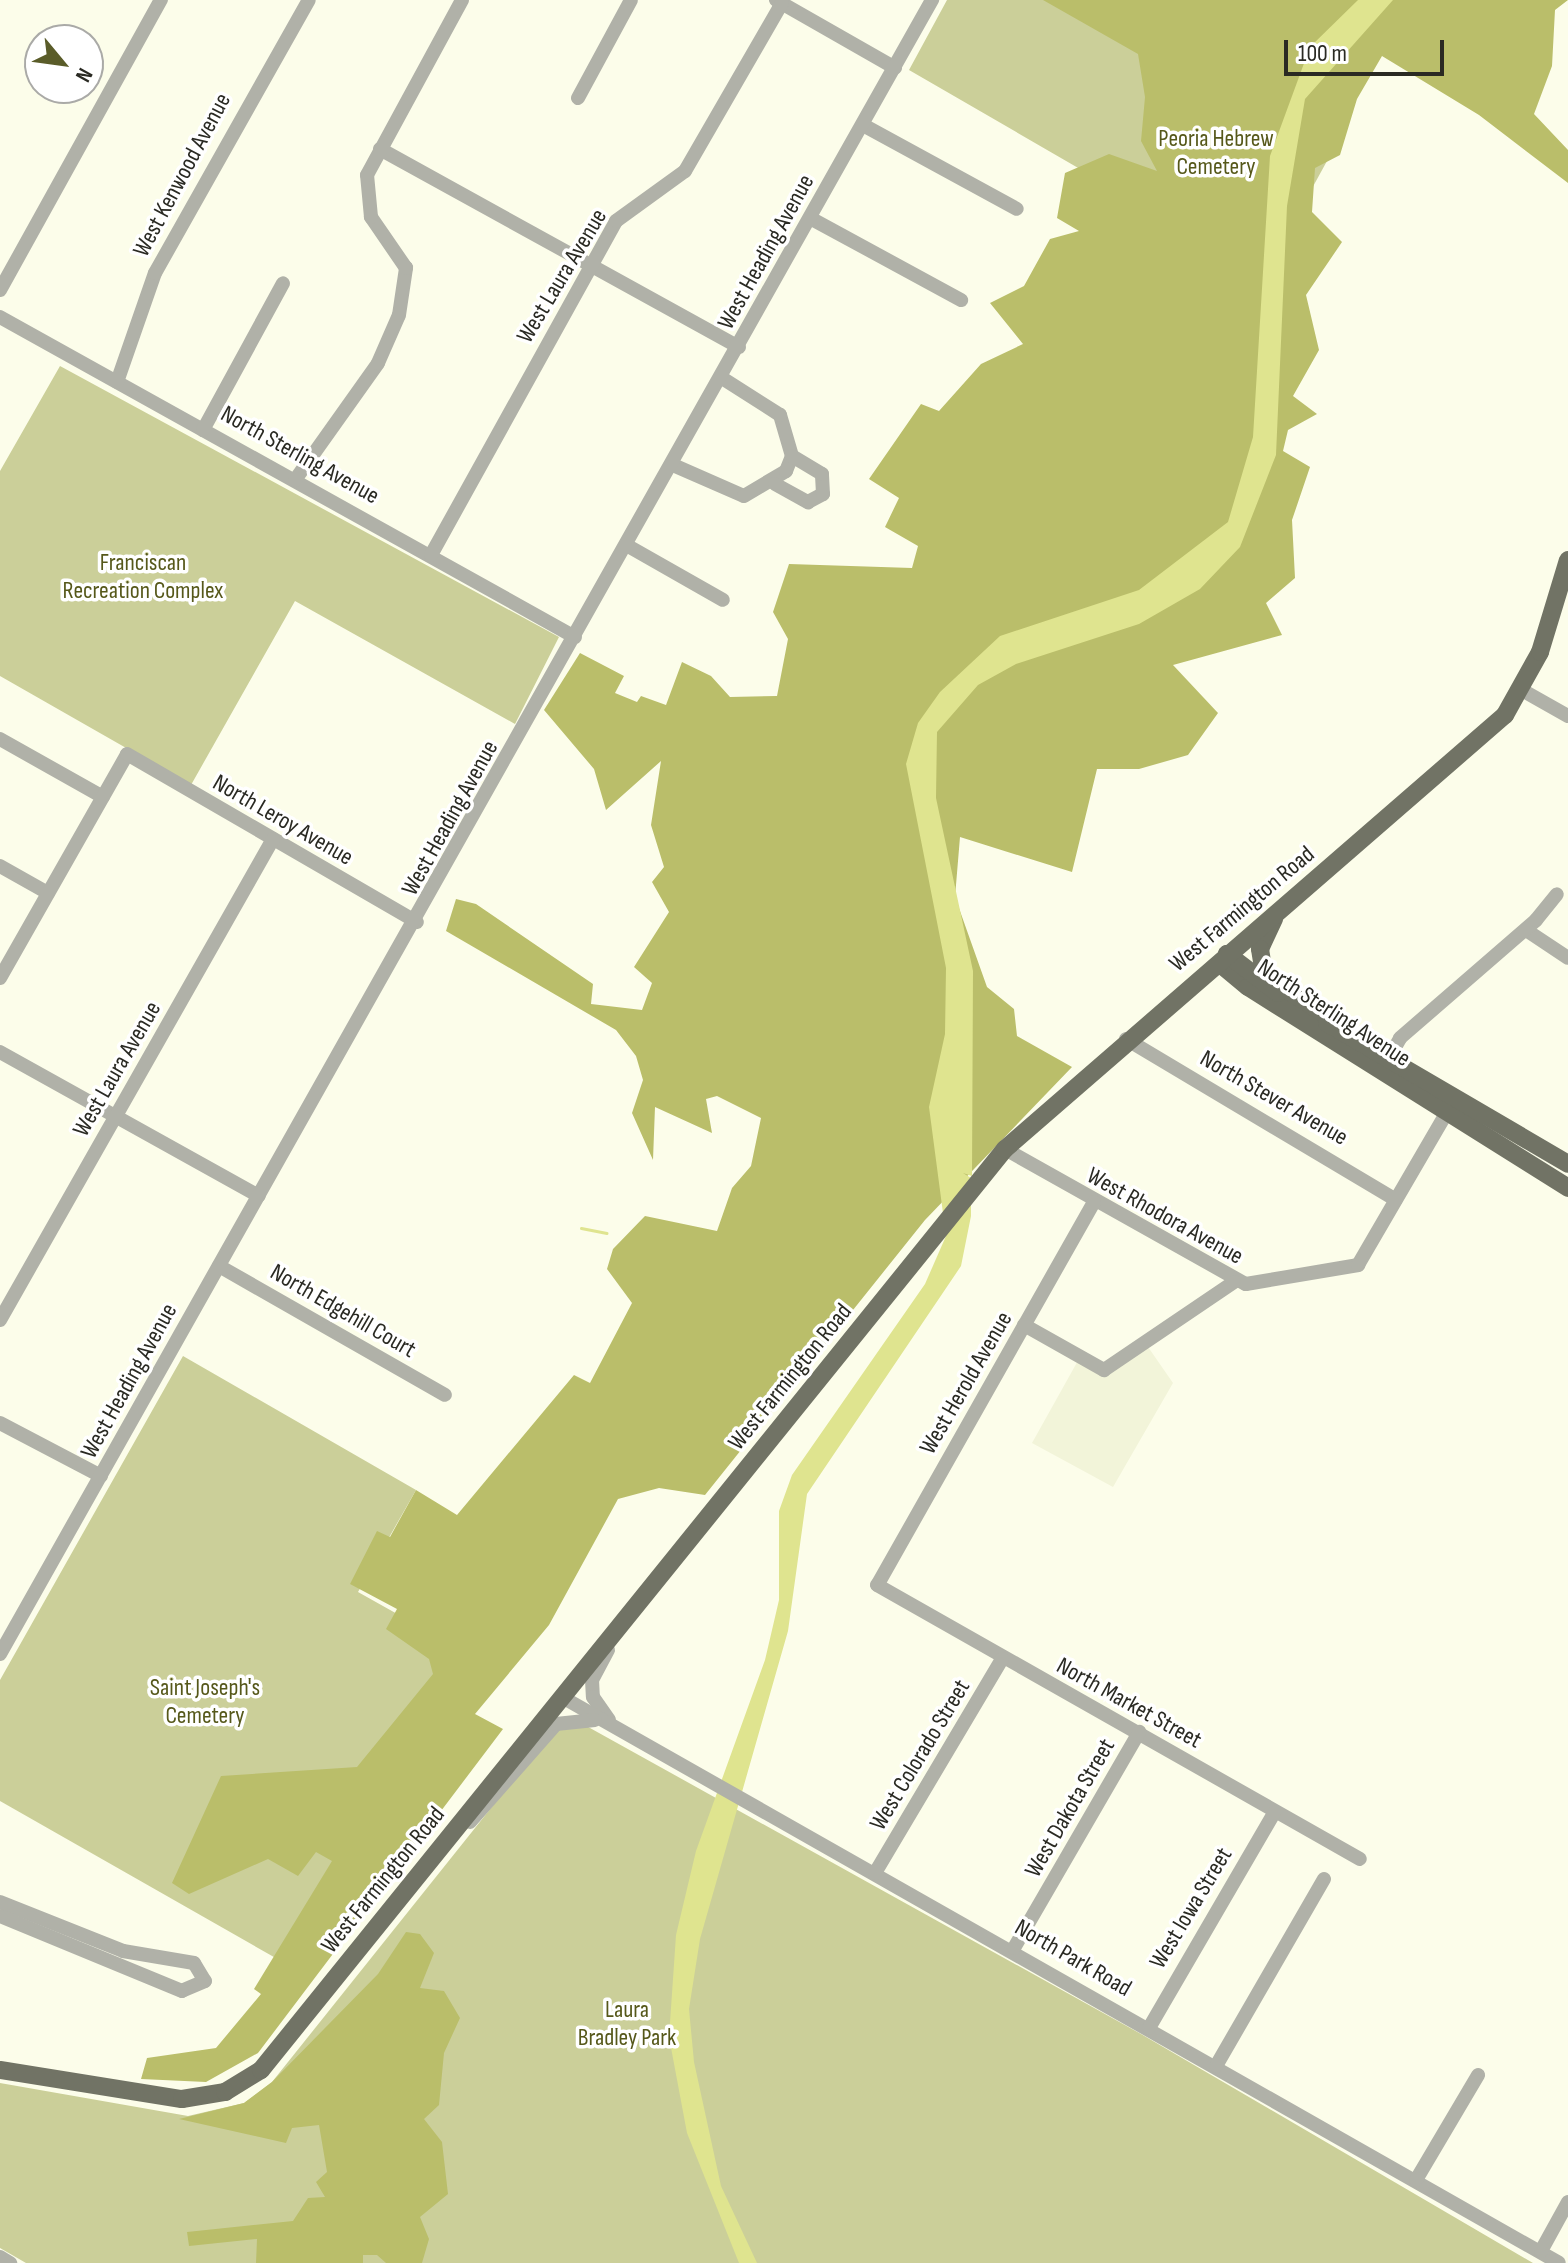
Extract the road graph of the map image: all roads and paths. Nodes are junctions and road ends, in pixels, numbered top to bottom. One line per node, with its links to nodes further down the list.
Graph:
1 (161, 0): 15 (street)
2 (309, 0): 20 (street, West Kenwood Avenue)
3 (462, 0): 10 (street)
4 (631, 0): 8 (street)
5 (932, 0): 7 (street, West Heading Avenue)
6 (779, 2): 7 (street); 13 (street, West Laura Avenue)
7 (895, 68): 9 (street, West Heading Avenue)
8 (578, 98)
9 (863, 125): 11 (street); 12 (street, West Heading Avenue)
10 (380, 149): 13 (street); 24 (street)
11 (1017, 209)
12 (810, 218): 16 (street); 18 (street, West Heading Avenue)
13 (590, 264): 18 (street); 27 (street, West Laura Avenue)
14 (283, 283): 21 (street)
15 (0, 290)
16 (961, 300)
17 (0, 317): 20 (street, North Sterling Avenue)
18 (739, 347): 19 (street, West Heading Avenue)
19 (722, 378): 22 (street); 23 (street, West Heading Avenue)
20 (117, 382): 21 (street, North Sterling Avenue)
21 (203, 430): 24 (street, North Sterling Avenue)
22 (792, 456): 25 (street); 25 (street)
23 (673, 465): 25 (street); 26 (street, West Heading Avenue)
24 (295, 480): 27 (street, North Sterling Avenue)
25 (775, 484)
26 (628, 546): 29 (street); 30 (street, West Heading Avenue)
27 (431, 555): 30 (street, North Sterling Avenue)
28 (1568, 560): 31 (main road, West Farmington Road)
29 (723, 600)
30 (575, 637): 40 (street, West Heading Avenue)
31 (1522, 690): 32 (street); 39 (main road, West Farmington Road)
32 (1568, 716)
33 (0, 739): 34 (street)
34 (103, 797): 35 (street, North Leroy Avenue); 37 (street)
35 (273, 839): 40 (street, North Leroy Avenue); 51 (street, West Laura Avenue)
36 (0, 866): 37 (street)
37 (48, 893): 44 (street)
38 (1557, 894): 41 (street)
39 (1295, 896): 42 (main road, West Farmington Road); 45 (main road)
40 (417, 922): 55 (street, West Heading Avenue)
41 (1526, 930): 43 (street); 48 (street)
42 (1227, 954): 45 (main road, North Sterling Avenue); 46 (main road, West Farmington Road); 48 (main road, North Sterling Avenue)
43 (1568, 958)
44 (0, 978)
45 (1332, 1026): 48 (main road, North Sterling Avenue)
46 (1126, 1039): 52 (main road, West Farmington Road); 56 (street, North Stever Avenue)
47 (0, 1052): 51 (street)
48 (1385, 1065): 49 (main road, North Sterling Avenue); 50 (main road, North Sterling Avenue)
49 (1456, 1096): 50 (street, West Rhodora Avenue); 53 (main road, North Sterling Avenue)
50 (1446, 1114): 54 (main road, North Sterling Avenue); 56 (street, West Rhodora Avenue)
51 (116, 1115): 55 (street); 60 (street, West Laura Avenue)
52 (1005, 1149): 57 (street, West Rhodora Avenue); 66 (main road, West Farmington Road)
53 (1568, 1164)
54 (1568, 1188)
55 (259, 1196): 58 (street, West Heading Avenue)
56 (1396, 1200): 59 (street, West Rhodora Avenue)
57 (1094, 1202): 59 (street, West Rhodora Avenue); 61 (street, West Herold Avenue)
58 (219, 1266): 62 (street, North Edgehill Court); 64 (street, West Heading Avenue)
59 (1234, 1282): 61 (street)
60 (0, 1320)
61 (1024, 1325): 65 (street, West Herold Avenue)
62 (445, 1395)
63 (0, 1423): 64 (street)
64 (101, 1476): 67 (street, West Heading Avenue)
65 (877, 1585): 68 (street, North Market Street)
66 (626, 1617): 69 (main road, West Farmington Road); 70 (street)
67 (0, 1654)
68 (1002, 1659): 71 (street, North Market Street); 75 (street, West Colorado Street)
69 (562, 1697): 70 (street, North Park Road); 73 (main road, West Farmington Road)
70 (614, 1726): 73 (street); 75 (street, North Park Road)
71 (1139, 1732): 72 (street, North Market Street); 79 (street, West Dakota Street)
72 (1274, 1813): 74 (street, North Market Street); 80 (street, West Iowa Street)
73 (436, 1853): 82 (main road, West Farmington Road)
74 (1360, 1859)
75 (875, 1873): 79 (street, North Park Road)
76 (1324, 1879): 81 (street)
77 (0, 1902): 78 (street)
78 (0, 1916)
79 (1014, 1948): 80 (street, North Park Road)
80 (1149, 2028): 81 (street, North Park Road)
81 (1216, 2066): 84 (street, North Park Road)
82 (0, 2070)
83 (1478, 2075): 84 (street)
84 (1416, 2180): 86 (street, North Park Road)
85 (1568, 2202): 86 (street)
86 (1541, 2251): 89 (street, North Park Road)
87 (0, 2257): 88 (street)
88 (10, 2263)
89 (1559, 2263)

